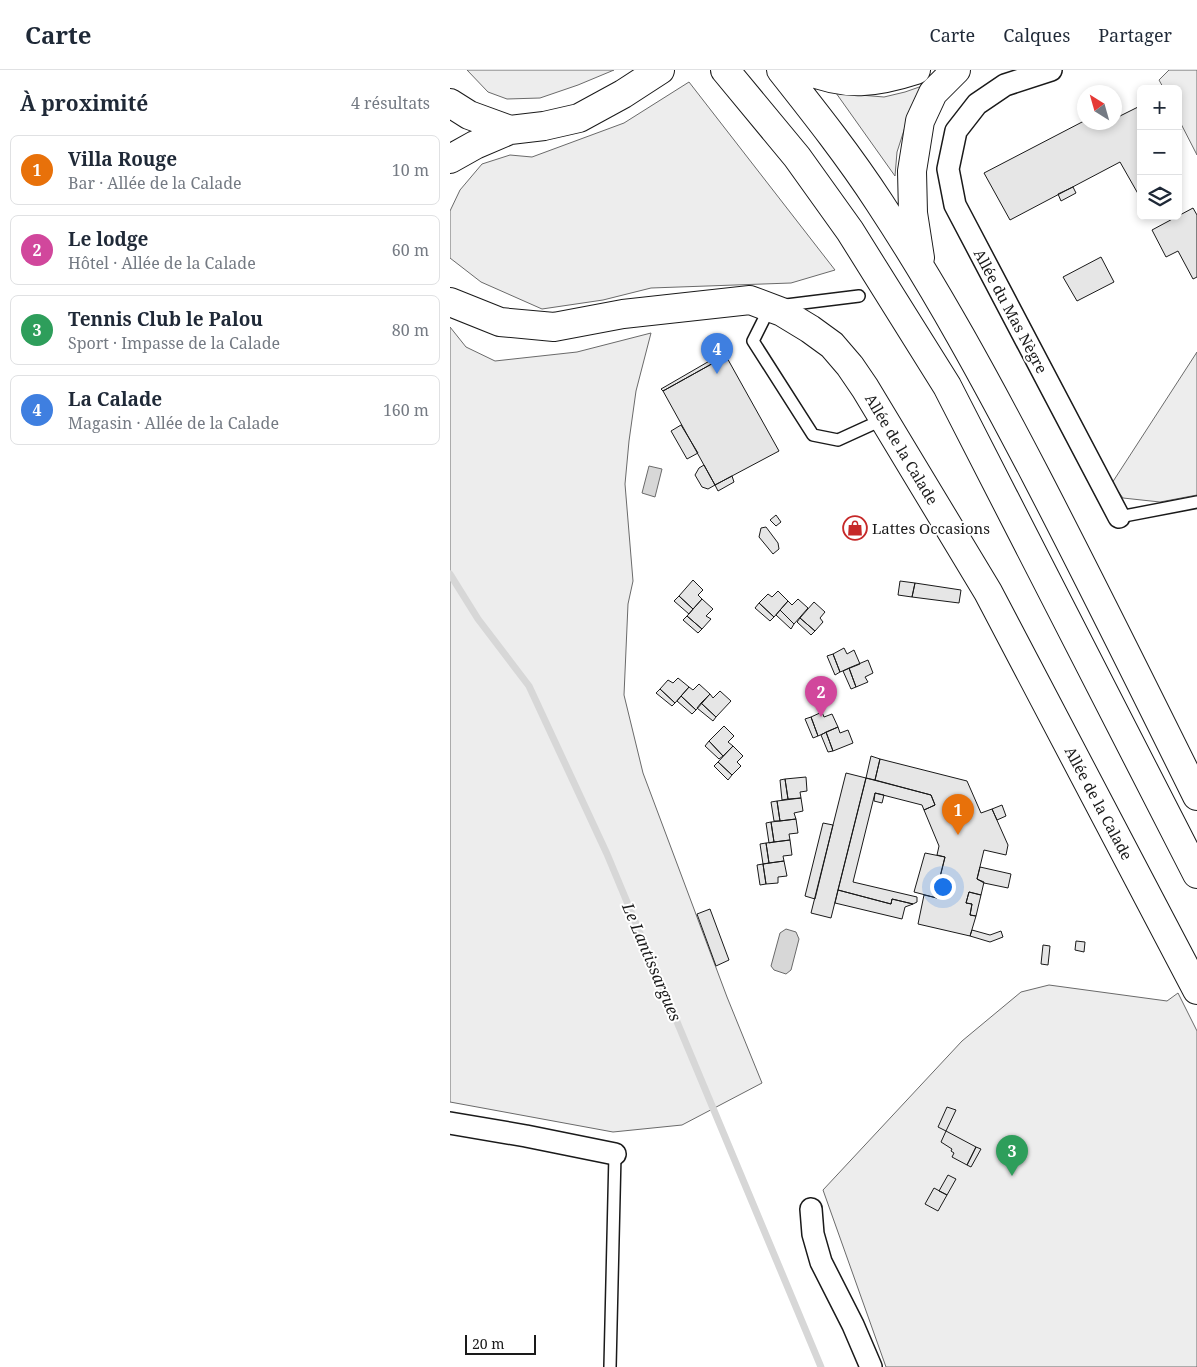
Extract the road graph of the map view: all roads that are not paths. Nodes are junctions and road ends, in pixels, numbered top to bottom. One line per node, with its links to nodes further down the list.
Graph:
1 (660, 70): 9 (main road)
2 (725, 70): 19 (main road)
3 (781, 70): 11 (main road)
4 (806, 70): 5 (main road)
5 (916, 70)
6 (956, 70): 11 (main road)
7 (1051, 70): 17 (street, Allée du Mas Nègre)
8 (450, 103): 9 (main road)
9 (510, 130): 10 (main road)
10 (450, 159)
11 (922, 269): 18 (main road)
12 (859, 296): 14 (lane)
13 (450, 302): 14 (main road, Allée de la Calade)
14 (770, 307): 15 (main road, Allée de la Calade); 15 (lane)
15 (884, 419): 20 (main road, Allée de la Calade)
16 (1197, 502): 17 (lane, Allée du Mas Nègre)
17 (1119, 517)
18 (1197, 796)
19 (1197, 874)
20 (1197, 990)
21 (450, 1123): 22 (street)
22 (615, 1154): 24 (lane)
23 (811, 1208): 25 (street)
24 (610, 1367)
25 (871, 1367)

